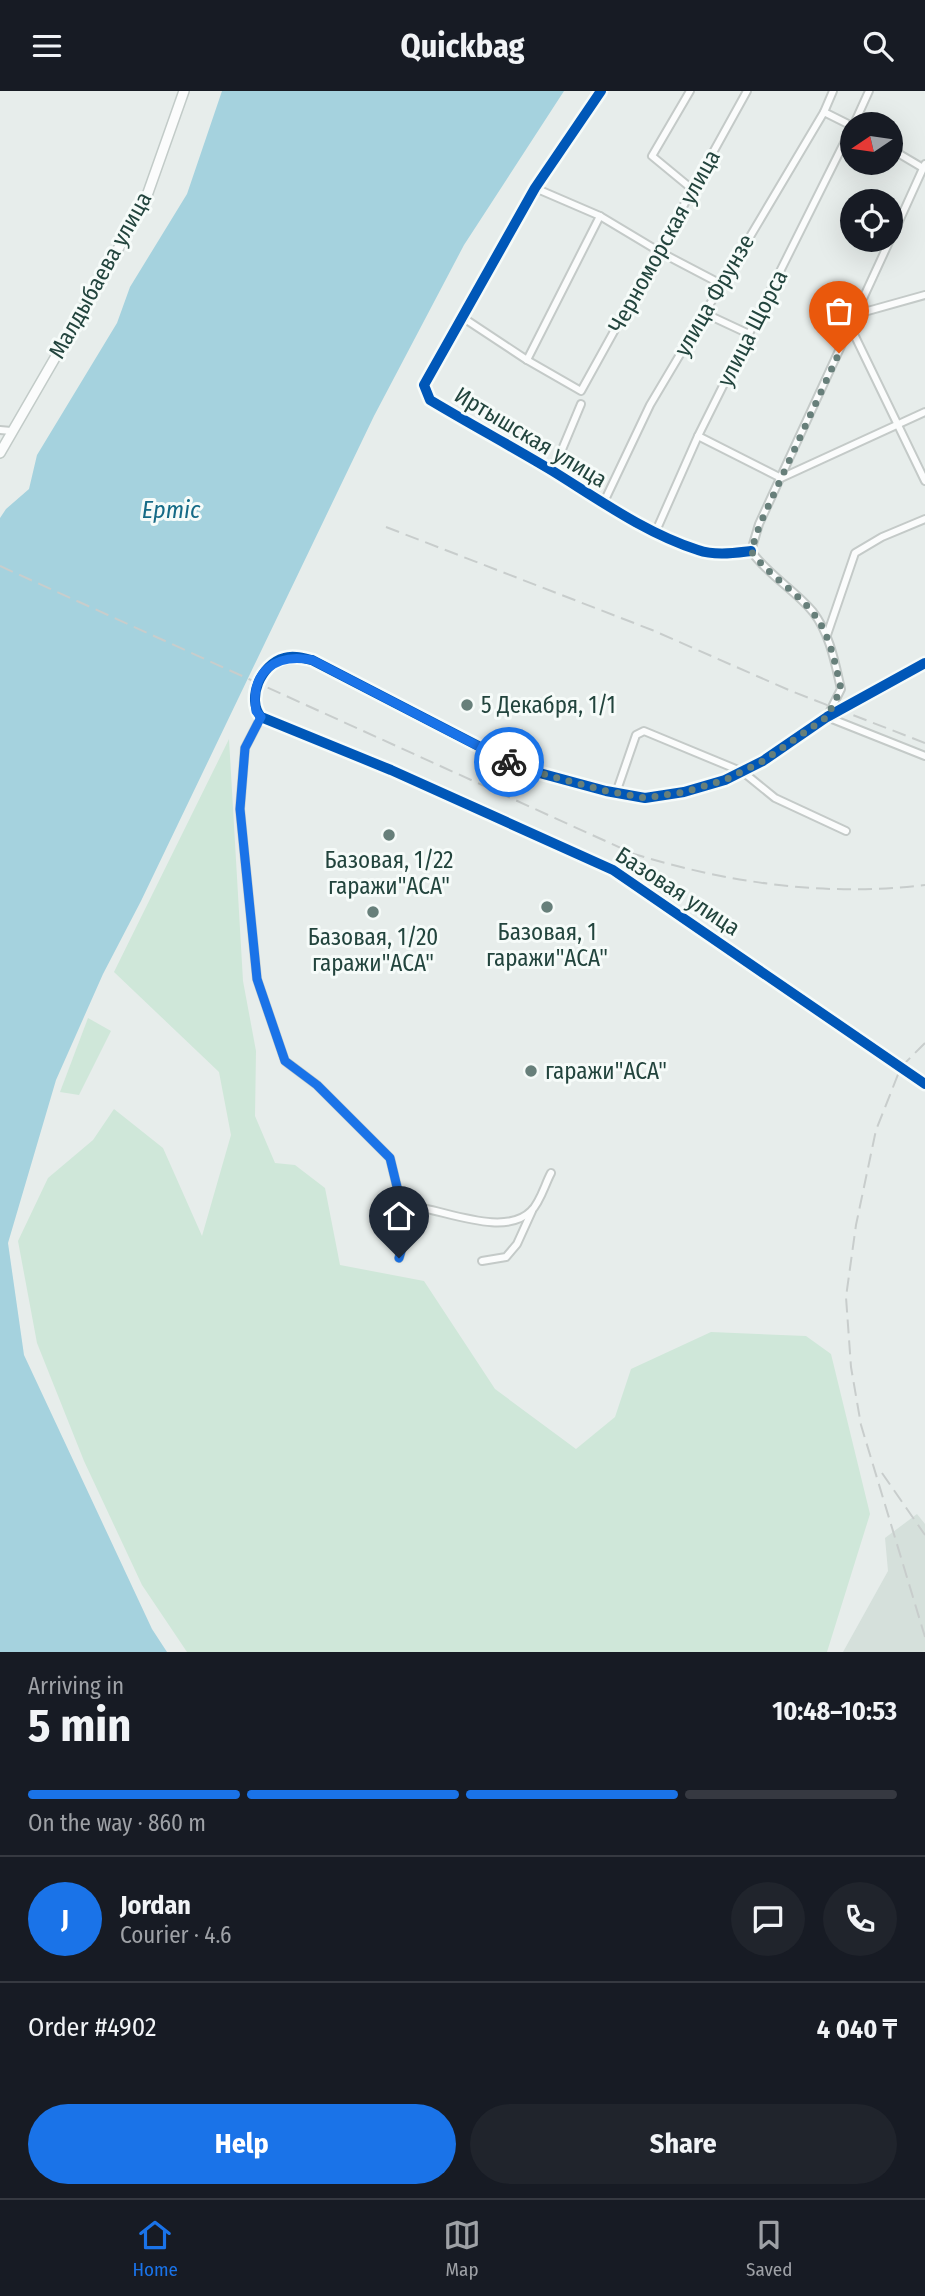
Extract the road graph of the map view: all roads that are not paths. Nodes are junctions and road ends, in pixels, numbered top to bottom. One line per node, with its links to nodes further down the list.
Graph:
1 (184, 91): 31 (main road, Малдыбаева улица)
2 (601, 91): 13 (street, Иртышская улица)
3 (690, 91): 14 (street)
4 (747, 91): 14 (street, Черноморская улица)
5 (833, 91): 7 (street, улица Фрунзе)
6 (869, 91): 8 (street, улица Щорса)
7 (824, 112): 9 (street); 19 (street, улица Фрунзе)
8 (859, 112)
9 (840, 120)
10 (840, 152): 25 (street, улица Щорса)
11 (903, 155): 12 (street)
12 (924, 166): 15 (street)
13 (535, 188): 16 (street); 23 (street, Иртышская улица)
14 (692, 189): 17 (street, Черноморская улица)
15 (903, 211)
16 (600, 216): 17 (street); 26 (street)
17 (660, 252): 19 (street); 26 (street, Черноморская улица)
18 (884, 252): 22 (street)
19 (721, 283): 21 (street, улица Фрунзе)
20 (925, 295): 22 (street)
21 (704, 313): 25 (street); 37 (street, улица Фрунзе)
22 (857, 314): 24 (street)
23 (462, 317): 26 (street); 34 (street, Иртышская улица)
24 (850, 328): 29 (street); 35 (street)
25 (749, 334): 32 (street, улица Щорса)
26 (527, 360)
27 (581, 404): 34 (street)
28 (925, 412): 29 (street)
29 (899, 423): 35 (street); 36 (street)
30 (0, 430): 31 (street)
31 (10, 431): 33 (main road, Малдыбаева улица)
32 (698, 436): 35 (street); 39 (street, улица Щорса)
33 (0, 453)
34 (553, 471): 37 (street, Иртышская улица)
35 (781, 478): 40 (street)
36 (925, 481)
37 (603, 504): 39 (street, Иртышская улица)
38 (925, 519): 41 (street)
39 (656, 531): 40 (street, Иртышская улица)
40 (751, 551): 41 (street)
41 (827, 635): 44 (street)
42 (925, 663): 44 (street)
43 (261, 717): 47 (street); 49 (street, Базовая улица); 51 (street)
44 (827, 717): 45 (street); 46 (street)
45 (925, 756)
46 (743, 772): 47 (street); 47 (street); 48 (street)
47 (616, 793)
48 (846, 831)
49 (925, 1084)
50 (551, 1173): 52 (street)
51 (410, 1206): 52 (street); 53 (street)
52 (532, 1211): 54 (street)
53 (399, 1258)
54 (482, 1261)

